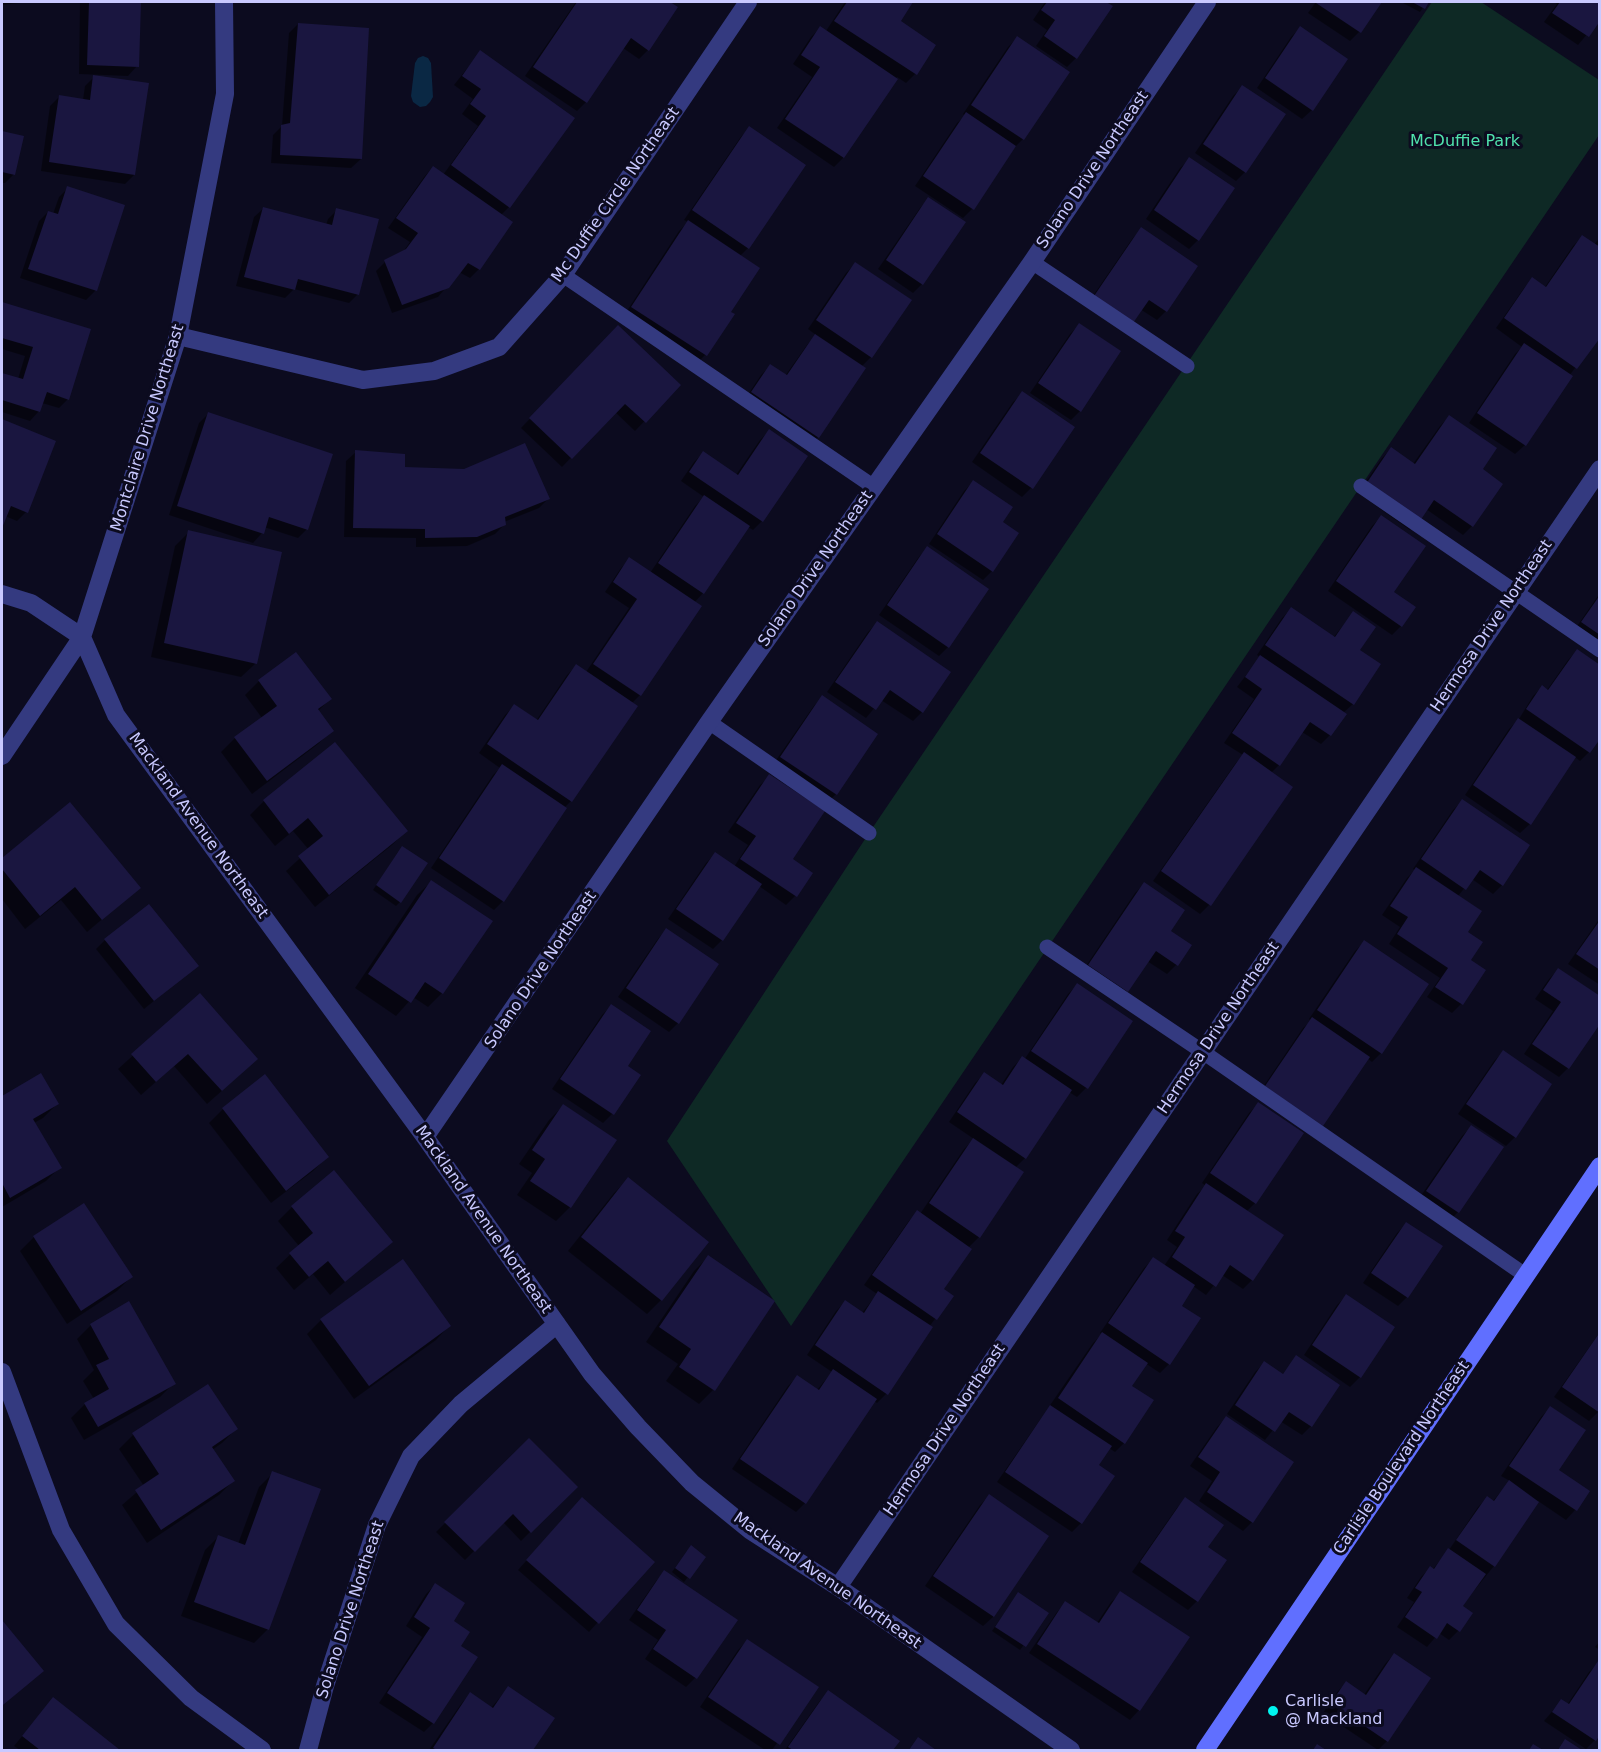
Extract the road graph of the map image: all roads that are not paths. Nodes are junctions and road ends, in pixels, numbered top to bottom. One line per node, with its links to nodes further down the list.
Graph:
1 (224, 2): 6 (street, Montclaire Drive Northeast)
2 (748, 2): 5 (street, Mc Duffie Circle Northeast)
3 (1207, 2): 4 (street, Solano Drive Northeast)
4 (1032, 262): 7 (lane); 10 (street, Solano Drive Northeast)
5 (563, 275): 6 (street, Mc Duffie Circle Northeast); 10 (lane)
6 (178, 336): 13 (street, Montclaire Drive Northeast)
7 (1187, 366)
8 (1599, 469): 11 (street, Hermosa Drive Northeast)
9 (1361, 486): 11 (lane)
10 (874, 487): 15 (street, Solano Drive Northeast)
11 (1515, 593): 14 (lane); 19 (street, Hermosa Drive Northeast)
12 (2, 594): 13 (street)
13 (82, 637): 16 (street, Montclaire Drive Northeast); 20 (street, Mackland Avenue Northeast)
14 (1599, 650)
15 (709, 722): 17 (lane); 20 (street, Solano Drive Northeast)
16 (2, 756)
17 (869, 833)
18 (1047, 947): 19 (lane)
19 (1203, 1052): 22 (lane); 25 (street, Hermosa Drive Northeast)
20 (425, 1137): 23 (street, Mackland Avenue Northeast)
21 (1599, 1166): 22 (main road, Carlisle Boulevard Northeast)
22 (1525, 1275): 29 (main road, Carlisle Boulevard Northeast)
23 (556, 1324): 25 (street, Mackland Avenue Northeast); 27 (street, Solano Drive Northeast)
24 (2, 1372): 26 (street)
25 (838, 1587): 28 (street, Mackland Avenue Northeast)
26 (262, 1750)
27 (308, 1750)
28 (1071, 1750)
29 (1205, 1750)

